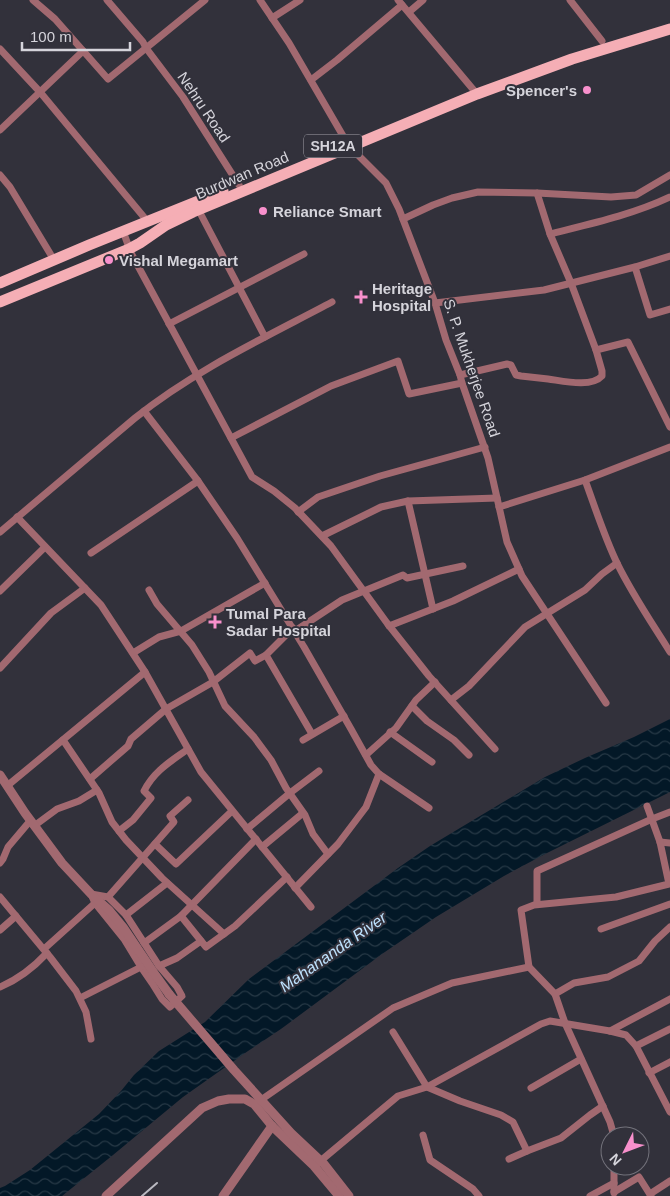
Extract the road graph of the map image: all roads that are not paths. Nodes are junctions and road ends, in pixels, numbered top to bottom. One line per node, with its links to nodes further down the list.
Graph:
1 (33, 0): 16 (street)
2 (107, 0): 14 (street, Nehru Road)
3 (205, 0): 14 (street)
4 (260, 0): 10 (street, S. P. Mukherjee Road)
5 (300, 0): 10 (street)
6 (423, 0): 9 (street)
7 (570, 0): 13 (street)
8 (400, 2): 9 (street); 17 (street)
9 (409, 12): 19 (street)
10 (272, 18): 17 (street, S. P. Mukherjee Road)
11 (670, 22): 13 (main road, Burdwan Road / SH12A)
12 (670, 29): 19 (main road, Burdwan Road / SH12A)
13 (602, 41): 19 (main road, Burdwan Road / SH12A)
14 (146, 48): 16 (street); 24 (street, Nehru Road)
15 (0, 49): 18 (street)
16 (84, 51): 18 (street)
17 (311, 80): 21 (street, S. P. Mukherjee Road)
18 (40, 92): 20 (street); 29 (street)
19 (475, 92): 21 (main road, Burdwan Road / SH12A)
20 (0, 130)
21 (348, 144): 24 (main road, Burdwan Road / SH12A); 28 (street, S. P. Mukherjee Road)
22 (0, 175): 35 (street)
23 (670, 175): 25 (street)
24 (241, 188): 27 (main road, Burdwan Road / SH12A); 29 (main road, Burdwan Road / SH12A)
25 (537, 193): 28 (street); 31 (street)
26 (670, 196): 31 (street)
27 (198, 209): 32 (main road, Burdwan Road / SH12A); 39 (street)
28 (403, 219): 42 (street, S. P. Mukherjee Road)
29 (148, 222): 30 (main road, Burdwan Road / SH12A)
30 (123, 231): 32 (street); 35 (main road, Burdwan Road / SH12A)
31 (550, 234): 37 (street)
32 (129, 249): 40 (main road, Burdwan Road / SH12A); 44 (street)
33 (304, 254): 39 (street)
34 (670, 256): 36 (street)
35 (54, 260): 38 (main road, Burdwan Road / SH12A)
36 (635, 267): 37 (street); 43 (street)
37 (571, 282): 42 (street); 46 (street)
38 (0, 283)
39 (240, 287): 44 (street); 45 (street)
40 (0, 302)
41 (332, 302): 45 (street)
42 (435, 303): 48 (street, S. P. Mukherjee Road)
43 (670, 309)
44 (169, 324): 47 (street)
45 (265, 337): 47 (street)
46 (596, 350): 48 (street); 51 (street)
47 (198, 375): 50 (street); 52 (street)
48 (460, 375): 49 (street, S. P. Mukherjee Road)
49 (462, 383): 52 (street); 54 (street, S. P. Mukherjee Road)
50 (144, 411): 56 (street); 61 (street)
51 (670, 427)
52 (231, 438): 60 (street)
53 (670, 447): 55 (street)
54 (485, 448): 57 (street, S. P. Mukherjee Road); 60 (street)
55 (585, 480): 59 (street); 66 (street)
56 (198, 481): 65 (street); 70 (street)
57 (497, 498): 58 (street); 59 (street, S. P. Mukherjee Road)
58 (408, 501): 63 (street); 69 (street)
59 (499, 507): 68 (street, S. P. Mukherjee Road)
60 (298, 512): 63 (street)
61 (17, 517): 62 (street); 64 (street)
62 (0, 532)
63 (322, 536): 74 (street)
64 (45, 547): 71 (street); 73 (street)
65 (91, 553)
66 (617, 563): 76 (street); 80 (street)
67 (463, 566): 69 (street)
68 (519, 570): 75 (street); 76 (street, S. P. Mukherjee Road)
69 (425, 574): 74 (street); 75 (street)
70 (265, 583): 78 (street); 79 (street)
71 (85, 588): 81 (street); 83 (street)
72 (149, 590): 79 (street)
73 (0, 591)
74 (364, 591): 77 (street); 78 (street)
75 (433, 609): 77 (street)
76 (547, 614): 87 (street); 88 (street, S. P. Mukherjee Road)
77 (389, 626): 86 (street)
78 (294, 630): 82 (street); 91 (street)
79 (180, 632): 81 (street); 85 (street)
80 (670, 652)
81 (133, 653): 84 (street)
82 (266, 655): 85 (street); 93 (street)
83 (0, 668)
84 (145, 672): 90 (street); 94 (street)
85 (213, 682): 90 (street); 107 (street)
86 (435, 682): 87 (street); 89 (street)
87 (450, 700): 97 (street)
88 (606, 703)
89 (412, 706): 92 (street); 99 (street)
90 (166, 709): 96 (street); 104 (street)
91 (344, 716): 93 (street); 98 (street)
92 (390, 732): 98 (street); 100 (street)
93 (312, 734): 95 (street)
94 (63, 740): 104 (street); 105 (street)
95 (303, 740)
96 (188, 749): 111 (street); 117 (street)
97 (495, 749)
98 (366, 755): 102 (street)
99 (469, 755)
100 (432, 762)
101 (319, 771): 107 (street)
102 (379, 774): 110 (street); 124 (street)
103 (0, 775): 105 (street)
104 (90, 780): 106 (street)
105 (7, 786): 115 (street)
106 (97, 790): 115 (street); 117 (street)
107 (290, 793): 113 (street); 116 (street)
108 (188, 800): 121 (street)
109 (647, 806): 114 (street)
110 (428, 808)
111 (232, 811): 116 (street); 121 (street)
112 (670, 812): 114 (street)
113 (303, 813): 122 (street); 124 (street)
114 (652, 819): 119 (street); 133 (street)
115 (32, 823): 123 (street); 132 (street)
116 (247, 829): 118 (street)
117 (119, 831): 125 (street)
118 (256, 839): 122 (street); 135 (street)
119 (660, 842): 120 (street); 133 (street)
120 (670, 842)
121 (155, 844): 125 (street)
122 (262, 847): 127 (street)
123 (3, 852): 126 (street)
124 (328, 854): 129 (street)
125 (143, 858): 128 (street); 131 (street)
126 (0, 863)
127 (287, 877): 129 (street); 143 (street)
128 (167, 883): 135 (street); 137 (street)
129 (295, 888): 136 (street)
130 (0, 897): 138 (street)
131 (108, 897): 132 (street); 137 (street)
132 (93, 898): 146 (street); 148 (street); 182 (street, bridge)
133 (537, 904): 149 (street)
134 (670, 904): 141 (street)
135 (191, 905): 139 (street); 143 (street)
136 (311, 907)
137 (126, 915): 145 (street)
138 (16, 916): 142 (street); 146 (street)
139 (181, 916): 144 (street); 145 (street)
140 (670, 926): 151 (street)
141 (601, 929)
142 (0, 930)
143 (224, 934): 144 (street)
144 (201, 941): 147 (street)
145 (144, 943): 147 (street)
146 (46, 951): 150 (street); 152 (street)
147 (159, 966): 148 (street)
148 (141, 967): 152 (street)
149 (529, 967): 151 (street); 165 (street)
150 (0, 988)
151 (555, 994): 154 (street)
152 (80, 998): 158 (street)
153 (670, 999): 156 (street)
154 (565, 1023): 156 (street); 160 (street); 163 (street)
155 (670, 1029): 159 (street)
156 (610, 1031): 159 (street)
157 (393, 1032): 163 (street)
158 (91, 1039)
159 (636, 1046): 162 (street)
160 (581, 1059): 164 (street); 166 (street)
161 (670, 1062): 162 (street)
162 (649, 1073): 167 (street)
163 (427, 1087): 171 (street); 173 (street)
164 (531, 1088)
165 (254, 1104): 168 (street); 179 (street)
166 (603, 1106): 169 (street); 171 (street)
167 (670, 1112)
168 (272, 1126): 173 (street); 180 (street)
169 (611, 1126)
170 (423, 1135): 183 (street)
171 (527, 1150): 172 (street)
172 (509, 1159)
173 (314, 1166): 181 (street)
174 (614, 1176): 176 (street)
175 (670, 1181): 178 (street)
176 (614, 1183): 177 (street); 184 (street)
177 (614, 1194): 178 (street)
178 (650, 1195)
179 (106, 1196)
180 (223, 1196)
181 (339, 1196)
182 (350, 1196)
183 (479, 1196)
184 (590, 1196)

